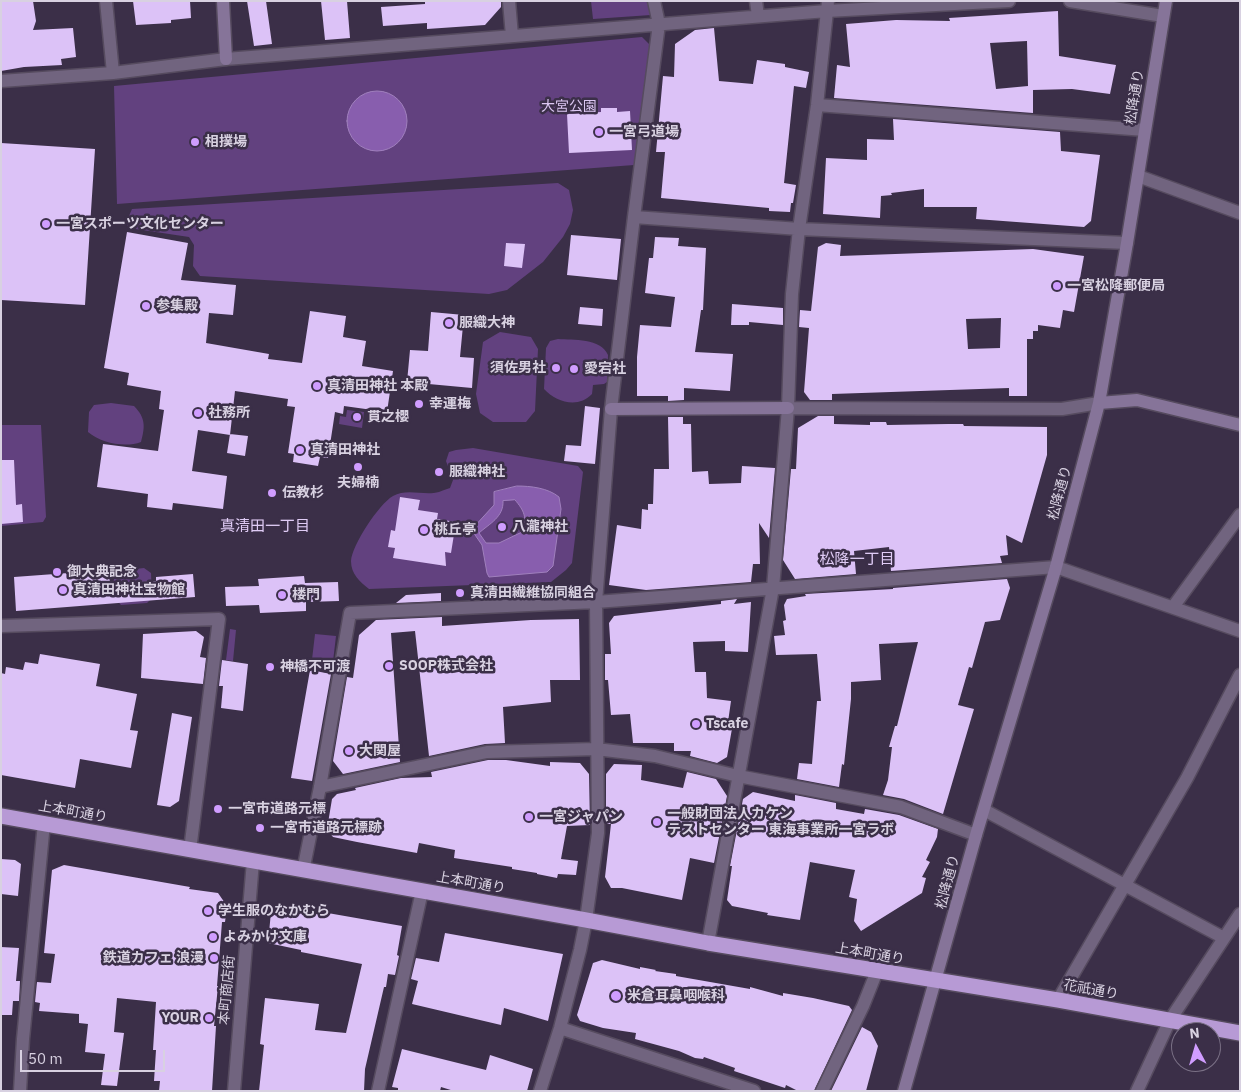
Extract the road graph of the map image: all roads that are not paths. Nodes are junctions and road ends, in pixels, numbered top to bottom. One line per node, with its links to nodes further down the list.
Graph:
1 (106, 1): 15 (street)
2 (223, 1): 14 (street)
3 (509, 1): 13 (street)
4 (654, 1): 12 (street)
5 (756, 1): 10 (street)
6 (1009, 1): 9 (street)
7 (1070, 1): 11 (street)
8 (1166, 1): 11 (street, 松降通り)
9 (828, 6): 10 (street); 17 (street)
10 (758, 16): 12 (street)
11 (1163, 16): 18 (street, 松降通り)
12 (659, 24): 13 (street); 21 (street)
13 (512, 36): 14 (street)
14 (226, 59): 15 (street)
15 (113, 73): 16 (street)
16 (1, 81)
17 (817, 105): 18 (street); 22 (street)
18 (1145, 130): 19 (street, 松降通り)
19 (1138, 176): 20 (street); 23 (street, 松降通り)
20 (1240, 213)
21 (634, 217): 22 (street); 26 (street)
22 (798, 229): 23 (street); 25 (street)
23 (1127, 244): 24 (street, 松降通り)
24 (1099, 402): 25 (street); 27 (street); 29 (street, 松降通り)
25 (788, 408): 26 (street); 30 (street)
26 (611, 409): 31 (street)
27 (1240, 425)
28 (1240, 515): 32 (street)
29 (1056, 567): 30 (street); 32 (street); 39 (street, 松降通り)
30 (773, 588): 31 (street); 37 (street)
31 (596, 602): 36 (street); 38 (street)
32 (1173, 607): 34 (street)
33 (1, 626): 43 (street)
34 (1240, 630)
35 (1240, 675): 46 (street)
36 (596, 749): 37 (street); 38 (street); 49 (street)
37 (738, 776): 42 (street); 51 (street)
38 (320, 787): 45 (street)
39 (984, 810): 42 (street, 松降通り); 46 (street)
40 (1, 816): 41 (highway, 上本町通り)
41 (44, 823): 43 (highway, 上本町通り); 58 (street)
42 (976, 835): 53 (street, 松降通り)
43 (190, 850): 44 (highway, 上本町通り)
44 (253, 861): 45 (highway, 上本町通り); 59 (street, 本町商店街)
45 (303, 871): 47 (highway, 上本町通り)
46 (1124, 885): 50 (street); 54 (street)
47 (422, 891): 49 (highway, 上本町通り); 60 (street)
48 (1240, 914): 50 (street)
49 (586, 920): 51 (highway, 上本町通り); 56 (street)
50 (1224, 938): 55 (street)
51 (708, 943): 52 (highway, 上本町通り)
52 (877, 971): 53 (highway, 上本町通り); 63 (street)
53 (936, 981): 54 (highway, 花祇通り); 64 (street, 松降通り)
54 (1058, 1000): 55 (highway, 花祇通り)
55 (1170, 1020): 57 (highway, 花祇通り); 65 (street)
56 (560, 1028): 61 (street); 62 (street)
57 (1240, 1033)
58 (20, 1091)
59 (234, 1091)
60 (378, 1091)
61 (540, 1091)
62 (754, 1091)
63 (822, 1091)
64 (904, 1091)
65 (1137, 1091)

